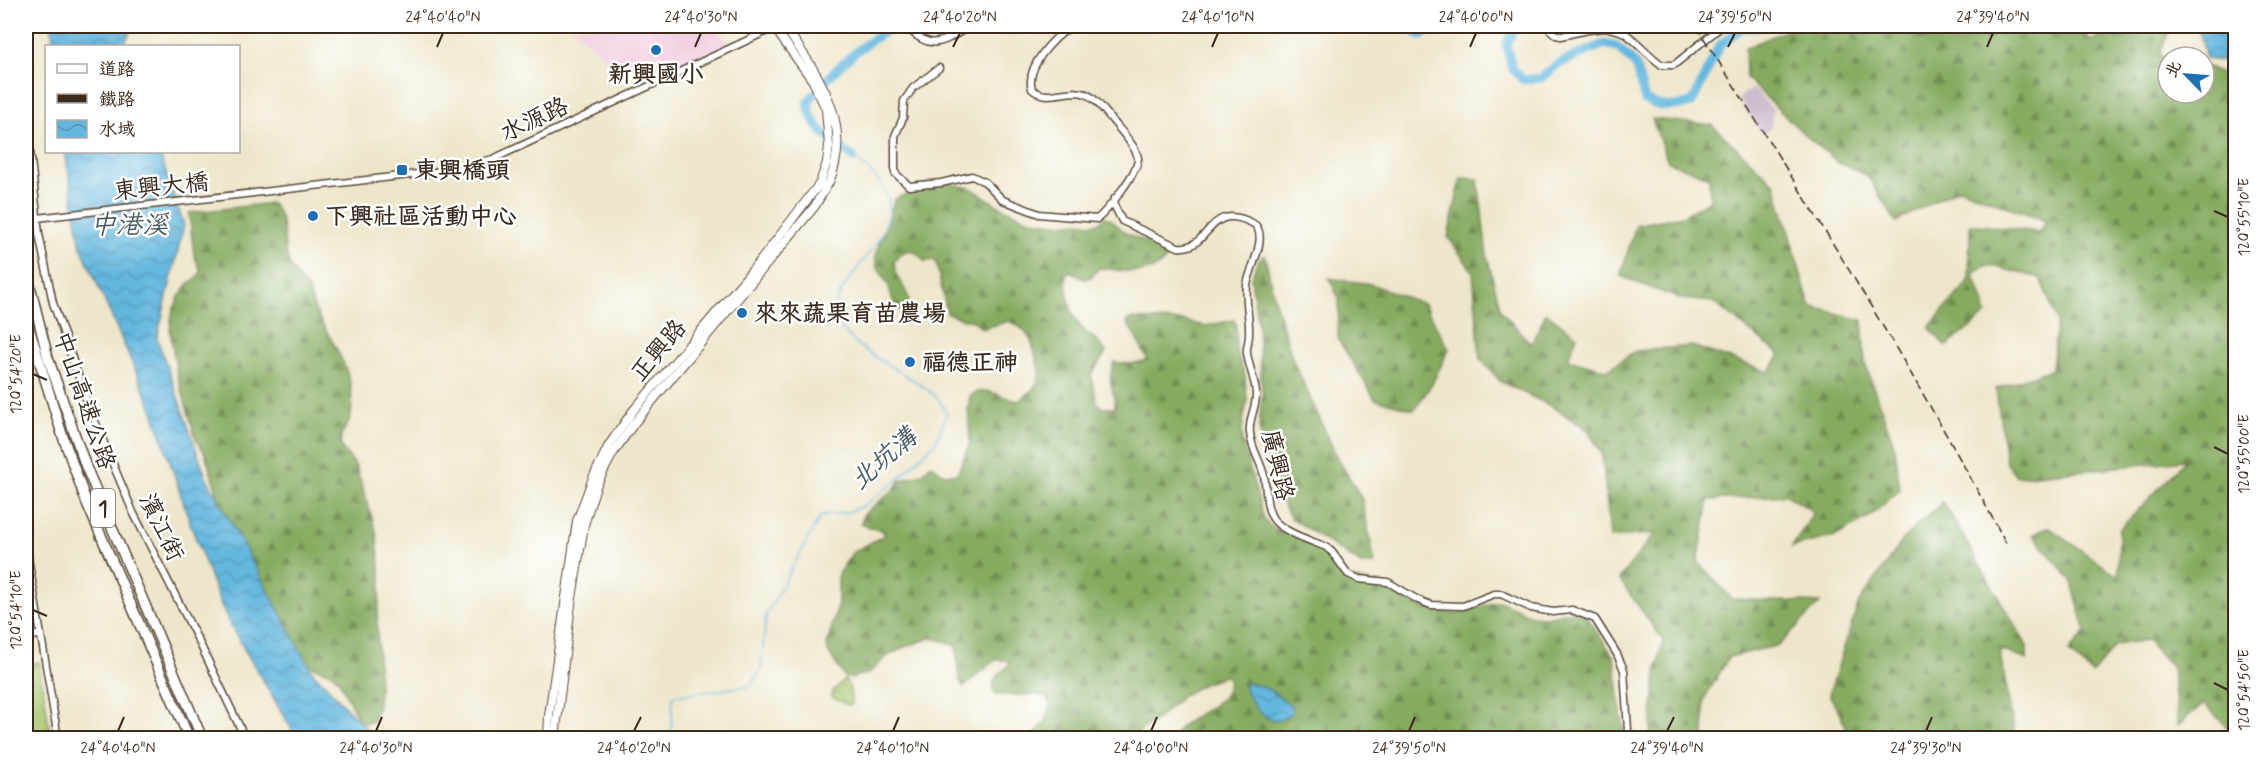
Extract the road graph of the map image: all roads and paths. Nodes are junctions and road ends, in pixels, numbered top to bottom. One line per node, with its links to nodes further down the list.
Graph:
1 (775, 26): 9 (main road, 正興路); 11 (street, 水源路)
2 (784, 26): 9 (main road, 正興路)
3 (970, 26): 7 (street)
4 (1071, 26): 12 (street)
5 (1546, 26): 6 (street)
6 (1722, 26)
7 (907, 27)
8 (939, 68): 12 (street)
9 (823, 92): 24 (main road, 正興路); 25 (main road, 正興路)
10 (26, 113): 13 (street, 濱江街)
11 (290, 190): 13 (street, 東興大橋)
12 (1115, 198): 26 (street, 廣興路)
13 (37, 218): 14 (street, 東興大橋); 23 (street, 濱江街)
14 (26, 221)
15 (26, 270): 22 (highway, 中山高速公路 / 1)
16 (26, 318): 21 (highway, 中山高速公路 / 1)
17 (26, 545): 18 (street)
18 (41, 634): 19 (street); 20 (street)
19 (26, 638)
20 (58, 738)
21 (189, 738)
22 (202, 738)
23 (245, 738)
24 (548, 738)
25 (555, 738)
26 (1631, 738)

